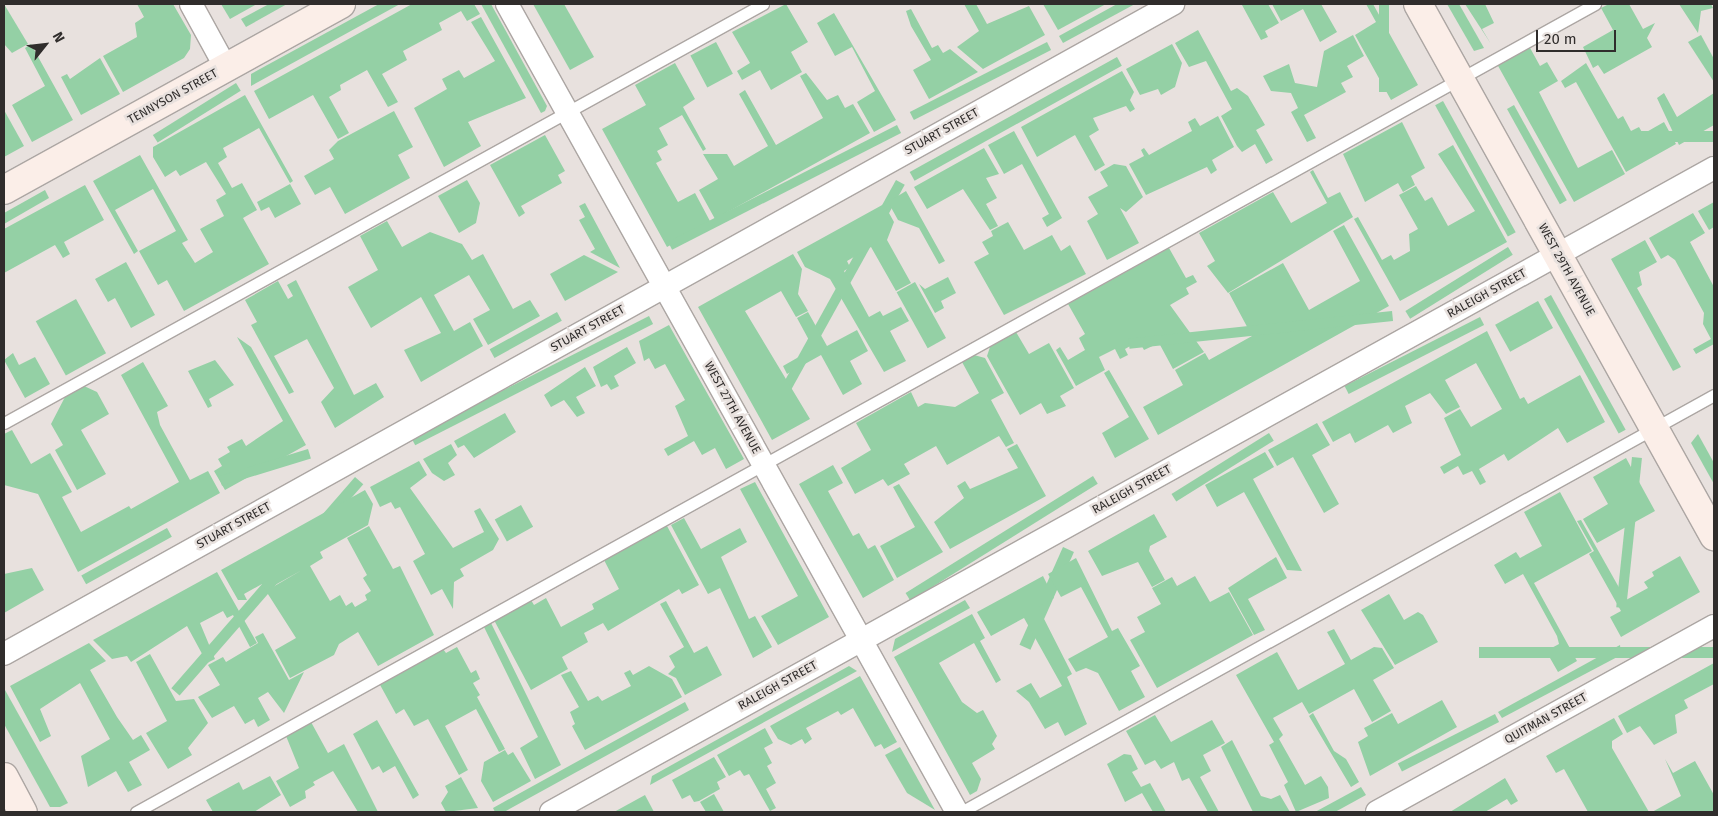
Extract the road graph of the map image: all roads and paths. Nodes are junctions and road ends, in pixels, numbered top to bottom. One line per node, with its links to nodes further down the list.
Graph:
1 (191, 4): 8 (street)
2 (341, 4): 8 (street, TENNYSON STREET)
3 (507, 4): 10 (street, WEST 27TH AVENUE)
4 (762, 4): 10 (lane)
5 (1173, 4): 14 (street, STUART STREET)
6 (1418, 4): 9 (street, WEST 29TH AVENUE)
7 (1595, 4): 9 (lane)
8 (226, 68): 12 (street, TENNYSON STREET)
9 (1460, 79): 13 (street, WEST 29TH AVENUE); 18 (lane)
10 (567, 112): 14 (street, WEST 27TH AVENUE); 16 (lane)
11 (1714, 168): 13 (street, RALEIGH STREET)
12 (4, 190)
13 (1558, 255): 17 (street, WEST 29TH AVENUE); 21 (street, RALEIGH STREET)
14 (664, 286): 18 (street, WEST 27TH AVENUE); 22 (street, STUART STREET)
15 (1714, 395): 17 (lane)
16 (4, 423)
17 (1654, 428): 19 (street, WEST 29TH AVENUE); 28 (lane)
18 (764, 464): 21 (street, WEST 27TH AVENUE); 25 (lane)
19 (1714, 536)
20 (1714, 626): 29 (street, QUITMAN STREET)
21 (861, 640): 26 (street, RALEIGH STREET); 27 (street, WEST 27TH AVENUE)
22 (4, 654)
23 (4, 777): 24 (street)
24 (23, 812)
25 (136, 812)
26 (551, 812)
27 (957, 812)
28 (962, 812)
29 (1377, 812)

